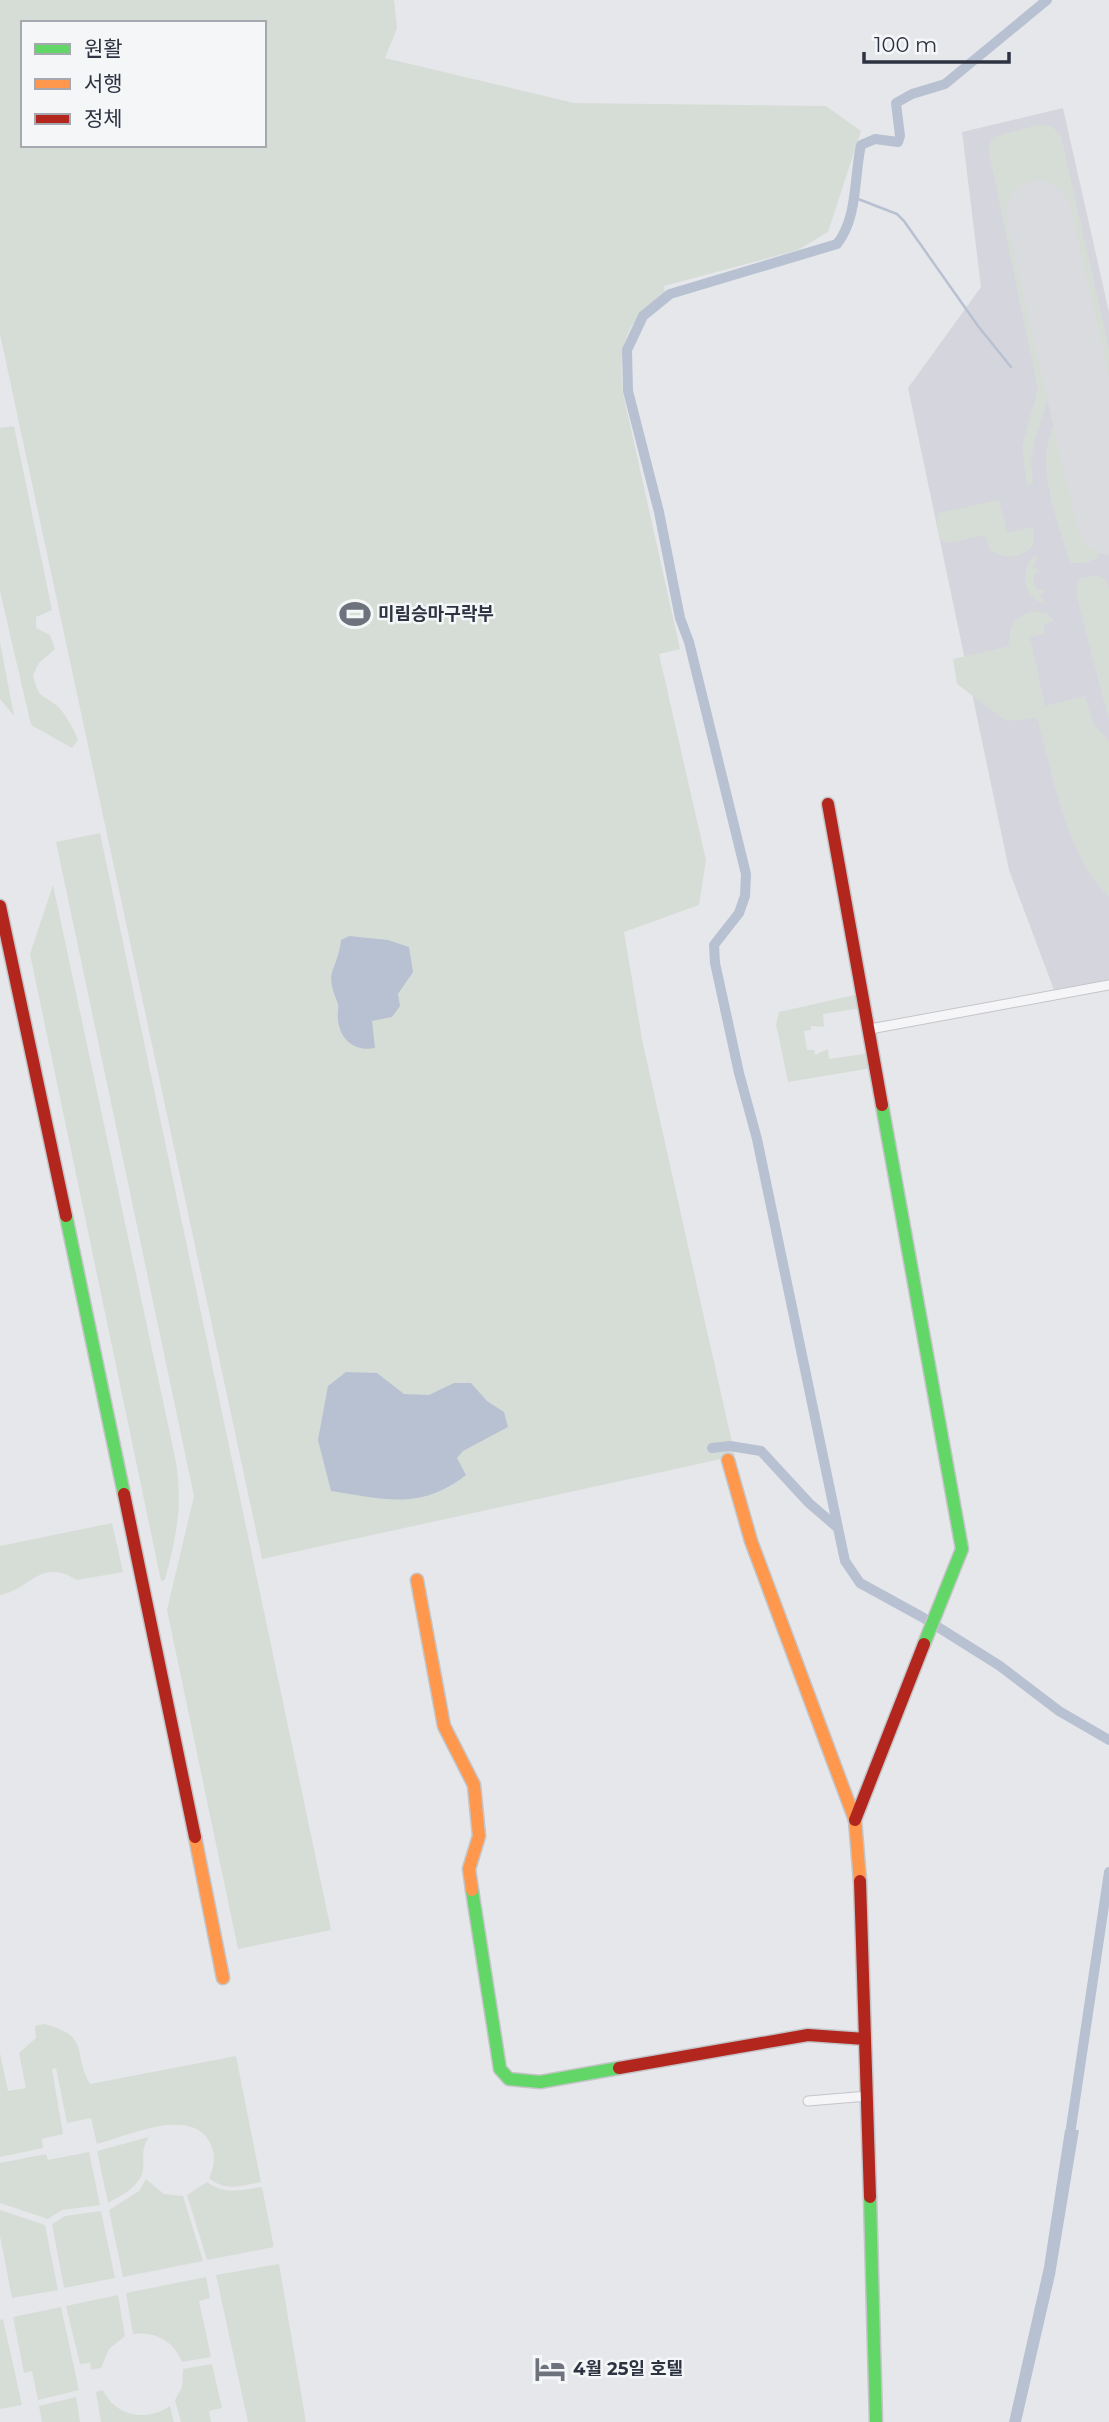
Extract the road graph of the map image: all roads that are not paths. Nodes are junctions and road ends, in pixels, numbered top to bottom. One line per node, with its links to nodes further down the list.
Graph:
1 (828, 804): 4 (street)
2 (0, 906): 8 (street)
3 (1109, 985): 4 (street)
4 (870, 1029): 7 (street)
5 (728, 1461): 7 (street)
6 (417, 1580): 9 (street)
7 (855, 1820): 9 (street)
8 (223, 1978)
9 (865, 2039): 10 (street)
10 (868, 2096): 11 (street); 12 (street)
11 (808, 2101)
12 (876, 2422)

